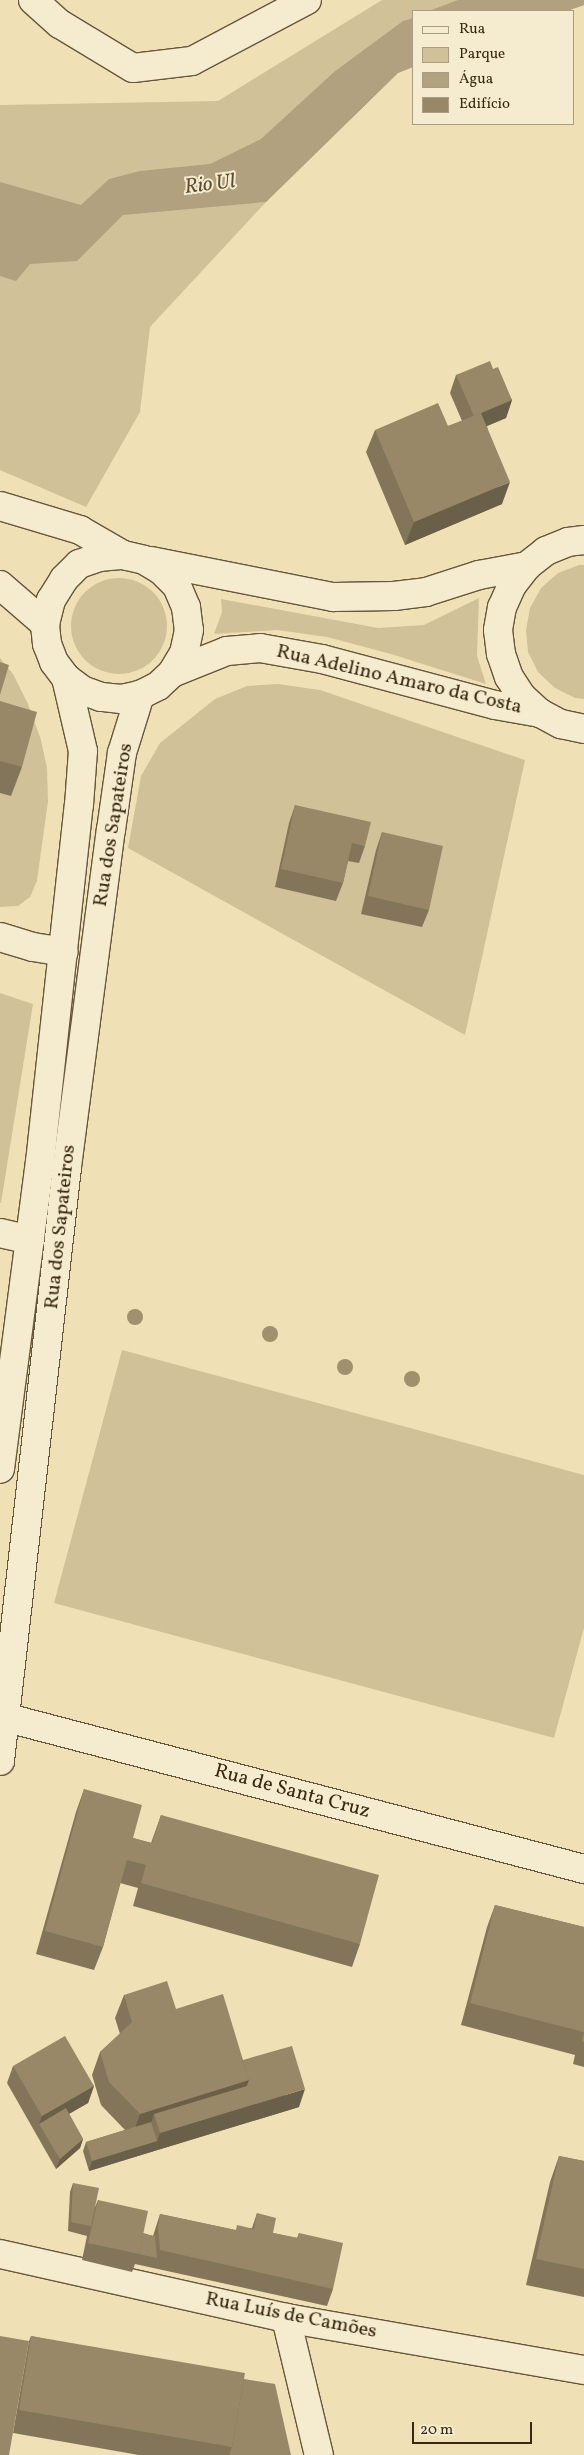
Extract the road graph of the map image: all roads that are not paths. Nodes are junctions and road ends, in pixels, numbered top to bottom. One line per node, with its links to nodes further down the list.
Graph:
1 (34, 0): 2 (street)
2 (307, 0)
3 (0, 506): 5 (street, Rua Adelino Amaro da Costa)
4 (584, 540): 6 (street, Rua Adelino Amaro da Costa)
5 (134, 557): 6 (street, Rua Adelino Amaro da Costa); 8 (street, Rua Adelino Amaro da Costa); 9 (street, Rua Adelino Amaro da Costa)
6 (527, 566): 12 (street, Rua Adelino Amaro da Costa)
7 (0, 586): 8 (street)
8 (45, 624): 10 (street, Rua Adelino Amaro da Costa)
9 (172, 673): 11 (street, Rua Adelino Amaro da Costa); 12 (street, Rua Adelino Amaro da Costa)
10 (66, 678): 11 (street, Rua Adelino Amaro da Costa); 15 (street, Rua dos Sapateiros)
11 (140, 695): 19 (street, Rua dos Sapateiros)
12 (540, 713): 13 (street, Rua Adelino Amaro da Costa)
13 (584, 729)
14 (0, 937): 15 (street)
15 (64, 952): 17 (street, Rua dos Sapateiros)
16 (0, 1233): 17 (street)
17 (30, 1240): 18 (street, Rua dos Sapateiros)
18 (0, 1469)
19 (3, 1716): 20 (street, Rua dos Sapateiros); 21 (street, Rua de Santa Cruz)
20 (0, 1761)
21 (584, 1869)
22 (0, 2254): 23 (street, Rua Luís de Camões)
23 (286, 2318): 24 (street, Rua Luís de Camões); 25 (street)
24 (584, 2370)
25 (320, 2455)

